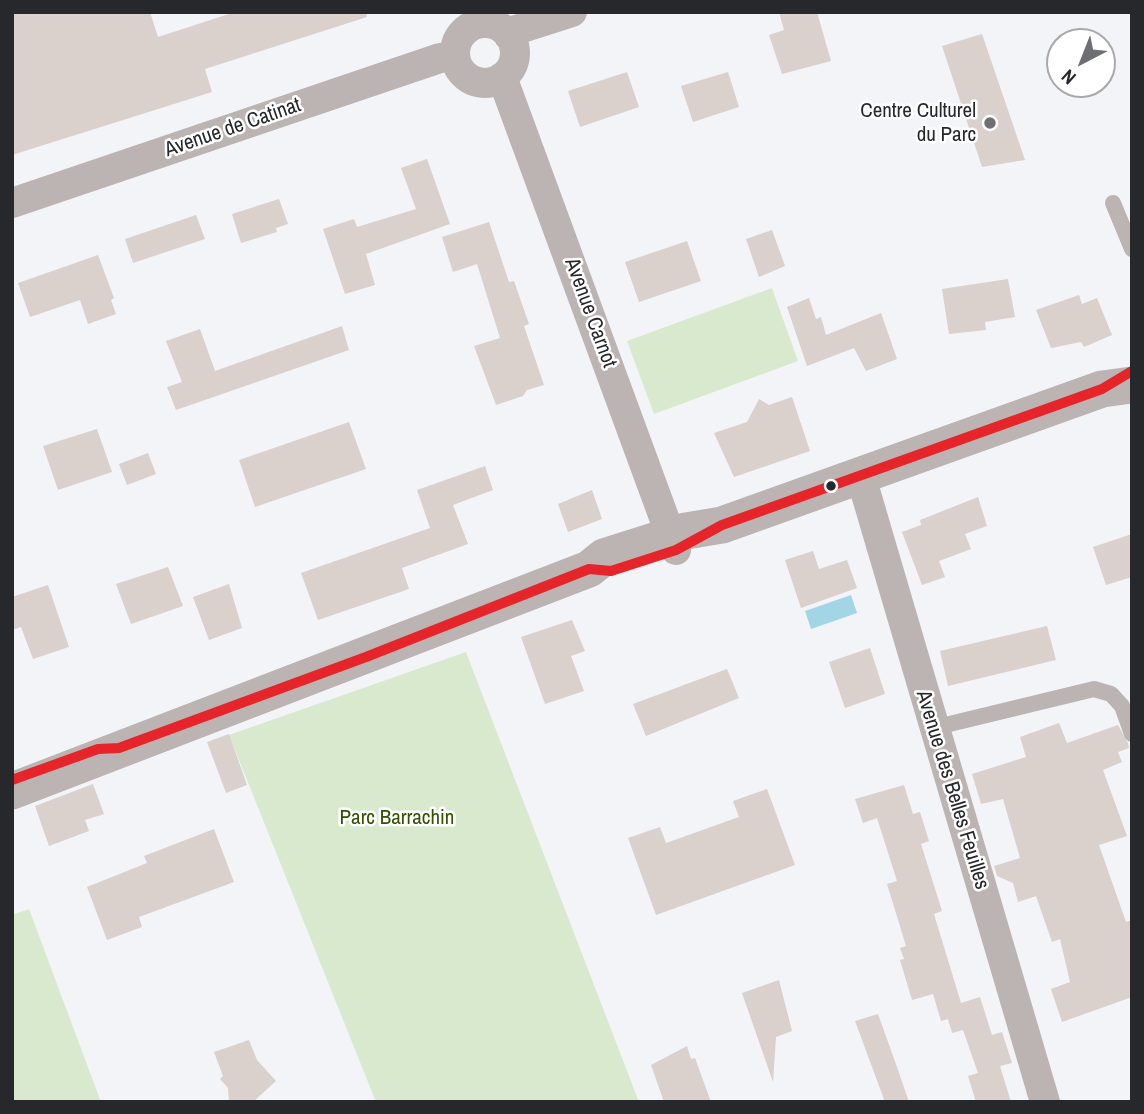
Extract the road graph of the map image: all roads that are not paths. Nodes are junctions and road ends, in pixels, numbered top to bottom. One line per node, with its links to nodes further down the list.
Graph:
1 (572, 12): 2 (street)
2 (509, 36): 3 (street); 4 (street)
3 (455, 57): 4 (street); 5 (street, Avenue de Catinat)
4 (502, 77): 10 (street, Avenue Carnot)
5 (12, 203)
6 (1113, 203): 7 (lane)
7 (1132, 249)
8 (1122, 382): 9 (street)
9 (861, 477): 10 (street); 11 (street, Avenue des Belles Feuilles)
10 (673, 542): 13 (street)
11 (933, 728): 12 (lane); 16 (street, Avenue des Belles Feuilles)
12 (1132, 734)
13 (119, 748): 14 (street); 15 (street)
14 (12, 780)
15 (12, 791)
16 (1045, 1102)

